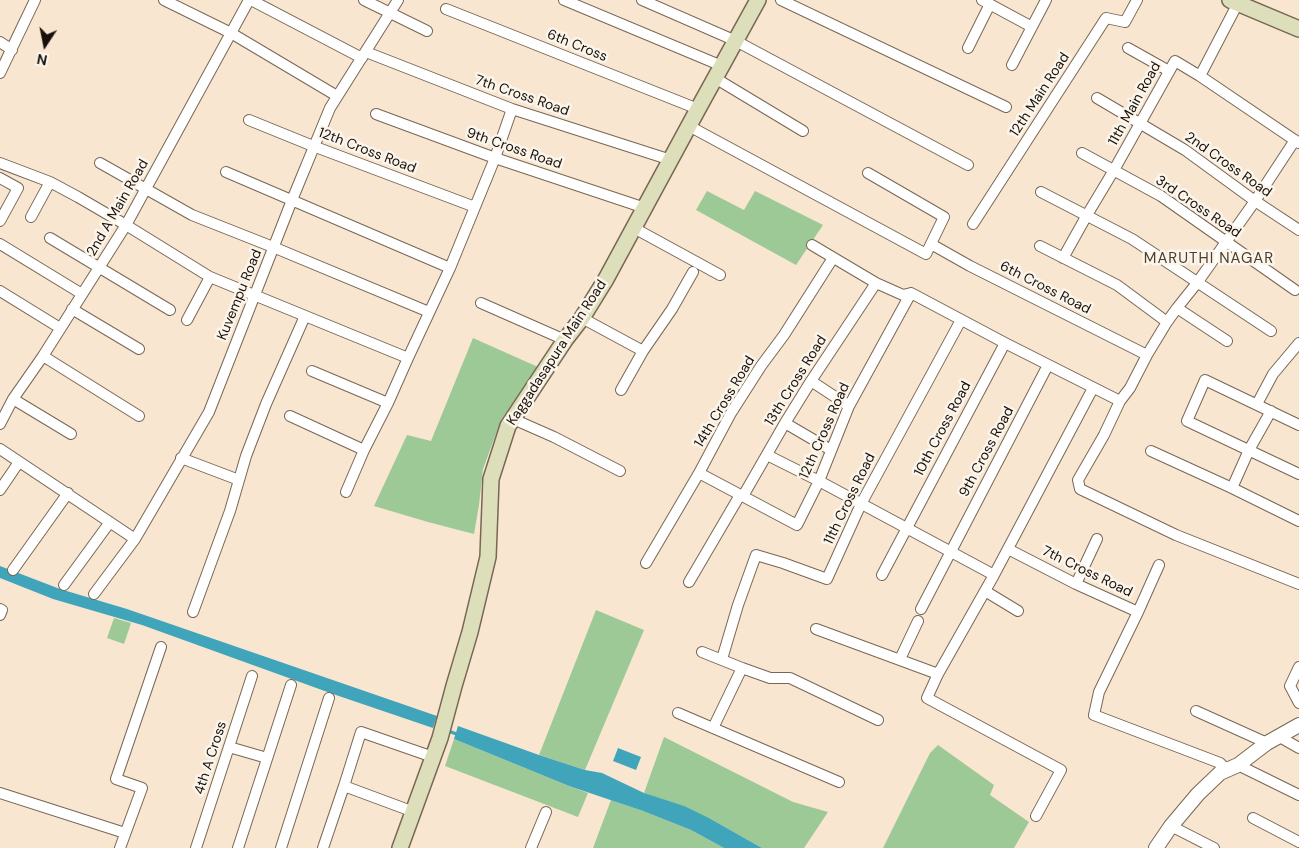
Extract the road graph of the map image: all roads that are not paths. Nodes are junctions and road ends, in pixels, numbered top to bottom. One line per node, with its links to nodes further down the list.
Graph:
1 (164, 0): 19 (street)
2 (250, 0): 19 (street, 2nd A Main Road); 25 (street, 7th Cross Road)
3 (364, 0): 15 (street)
4 (398, 0): 15 (street, Kuvempu Road)
5 (564, 0): 28 (street)
6 (642, 0): 20 (street)
7 (781, 0): 33 (street)
8 (1046, 0): 16 (street)
9 (1137, 0): 64 (street, 12th Main Road)
10 (32, 1): 24 (street)
11 (756, 1): 20 (main road, Kaggadasapura Main Road)
12 (986, 2): 16 (street); 22 (street)
13 (1234, 2): 17 (main road); 30 (street)
14 (446, 9): 35 (street, 6th Cross)
15 (390, 14): 18 (street); 25 (street, Kuvempu Road)
16 (1032, 26): 26 (street)
17 (1299, 29)
18 (427, 31)
19 (231, 33): 31 (street); 54 (street, 2nd A Main Road)
20 (736, 41): 28 (main road, Kaggadasapura Main Road); 48 (street)
21 (0, 42): 24 (street)
22 (968, 48)
23 (1128, 48): 27 (street)
24 (12, 50): 29 (street)
25 (364, 55): 31 (street, Kuvempu Road); 34 (street, 7th Cross Road)
26 (1012, 65)
27 (1169, 71): 30 (street, 11th Main Road); 38 (street, 11th Main Road)
28 (719, 72): 35 (main road, Kaggadasapura Main Road); 40 (street)
29 (0, 73)
30 (1200, 76): 41 (street)
31 (337, 96): 42 (street, Kuvempu Road)
32 (1097, 98): 38 (street, 2nd Cross Road)
33 (1006, 107)
34 (512, 109): 44 (street); 45 (street, 7th Cross Road)
35 (698, 109): 39 (main road, Kaggadasapura Main Road)
36 (376, 114): 44 (street, 9th Cross Road)
37 (250, 120): 42 (street, 12th Cross Road)
38 (1141, 123): 49 (street, 11th Main Road); 57 (street, 2nd Cross Road)
39 (689, 126): 45 (main road, Kaggadasapura Main Road); 71 (street)
40 (803, 131)
41 (1297, 141): 57 (street)
42 (313, 146): 56 (street, Kuvempu Road); 59 (street, 12th Cross Road)
43 (1082, 153): 49 (street, 3rd Cross Road)
44 (495, 158): 59 (street); 60 (street, 9th Cross Road)
45 (671, 160): 60 (main road, Kaggadasapura Main Road)
46 (0, 163): 53 (street)
47 (100, 163): 54 (street)
48 (968, 165)
49 (1114, 170): 61 (street, 11th Main Road); 69 (street, 3rd Cross Road)
50 (226, 172): 56 (street)
51 (868, 173): 71 (street)
52 (0, 178): 58 (street)
53 (50, 182): 62 (street); 65 (street)
54 (146, 189): 65 (street, 2nd A Main Road); 74 (street)
55 (1041, 192): 61 (street)
56 (292, 200): 74 (street, Kuvempu Road); 78 (street)
57 (1255, 201): 67 (street, 2nd Cross Road); 69 (street)
58 (4, 206): 63 (street)
59 (475, 207): 78 (street)
60 (645, 208): 66 (main road, Kaggadasapura Main Road)
61 (1087, 215): 76 (street, 11th Main Road); 82 (street)
62 (32, 217)
63 (0, 221)
64 (973, 224)
65 (126, 225): 77 (street, 2nd A Main Road); 81 (street)
66 (634, 228): 80 (street); 95 (main road, Kaggadasapura Main Road)
67 (1299, 230)
68 (50, 238): 77 (street)
69 (1225, 242): 82 (street); 84 (street, 3rd Cross Road)
70 (0, 244): 87 (street)
71 (931, 244): 107 (street, 6th Cross Road)
72 (812, 245): 75 (street)
73 (1040, 246): 76 (street)
74 (273, 247): 88 (street, Kuvempu Road); 93 (street)
75 (833, 258): 83 (street); 138 (street, 14th Cross Road)
76 (1063, 258): 98 (street)
77 (99, 268): 87 (street, 2nd A Main Road); 92 (street)
78 (450, 268): 93 (street)
79 (693, 272): 106 (street)
80 (720, 275)
81 (210, 276): 88 (street); 96 (street)
82 (1197, 283): 90 (street); 100 (street)
83 (876, 284): 86 (street); 112 (street, 13th Cross Road)
84 (1295, 290)
85 (0, 291): 99 (street)
86 (911, 293): 97 (street); 119 (street, 12th Cross Road)
87 (82, 294): 91 (street, 2nd A Main Road)
88 (255, 294): 94 (street); 135 (street, Kuvempu Road)
89 (481, 303): 101 (street)
90 (1177, 308): 98 (street); 102 (street)
91 (72, 309): 99 (street, 2nd A Main Road); 105 (street)
92 (170, 310)
93 (429, 312): 109 (street)
94 (305, 316): 109 (street); 140 (street)
95 (582, 318): 101 (main road, Kaggadasapura Main Road); 106 (street)
96 (187, 320)
97 (960, 320): 103 (street); 147 (street, 11th Cross Road)
98 (1167, 322): 107 (street)
99 (60, 328): 108 (street, 2nd A Main Road)
100 (1270, 331)
101 (565, 340): 124 (main road, Kaggadasapura Main Road)
102 (1227, 341)
103 (1005, 343): 110 (street); 150 (street, 10th Cross Road)
104 (1299, 343): 118 (street)
105 (139, 349)
106 (643, 351): 114 (street)
107 (1147, 355): 116 (street)
108 (43, 356): 115 (street, 2nd A Main Road); 122 (street)
109 (408, 358): 117 (street)
110 (1048, 365): 113 (street); 154 (street, 9th Cross Road)
111 (312, 371): 117 (street)
112 (810, 381): 119 (street); 125 (street, 13th Cross Road)
113 (1093, 388): 116 (street); 153 (street)
114 (620, 390)
115 (14, 399): 120 (street, 2nd A Main Road); 128 (street)
116 (1120, 401): 162 (street)
117 (388, 403): 130 (street)
118 (1257, 404): 121 (street); 132 (street)
119 (849, 406): 131 (street, 12th Cross Road)
120 (3, 410): 126 (street, 2nd A Main Road)
121 (1271, 411): 127 (street); 132 (street)
122 (139, 416)
123 (290, 416): 130 (street)
124 (513, 418): 137 (street); 193 (main road, Kaggadasapura Main Road)
125 (785, 423): 131 (street); 134 (street, 13th Cross Road)
126 (0, 424)
127 (1299, 425)
128 (71, 434)
129 (0, 449): 136 (street)
130 (364, 450): 144 (street)
131 (831, 450): 141 (street, 12th Cross Road)
132 (1249, 450): 139 (street); 142 (street)
133 (1151, 451): 142 (street)
134 (767, 455): 141 (street); 146 (street, 13th Cross Road)
135 (181, 458): 140 (street); 151 (street, Kuvempu Road)
136 (19, 462): 143 (street); 145 (street)
137 (620, 471)
138 (699, 473): 146 (street); 155 (street, 14th Cross Road)
139 (1299, 474)
140 (239, 480): 169 (street)
141 (818, 481): 146 (street, 12th Cross Road); 147 (street)
142 (1232, 488): 149 (street)
143 (0, 490)
144 (346, 492)
145 (68, 494): 148 (street); 157 (street)
146 (742, 496): 160 (street, 13th Cross Road)
147 (861, 504): 150 (street); 176 (street, 11th Cross Road)
148 (110, 522): 151 (street); 163 (street)
149 (1299, 522)
150 (907, 529): 154 (street); 158 (street, 10th Cross Road)
151 (135, 539): 165 (street, Kuvempu Road)
152 (1096, 539): 161 (street)
153 (1008, 549): 159 (street); 161 (street, 7th Cross Road)
154 (950, 552): 159 (street); 166 (street, 9th Cross Road)
155 (646, 563)
156 (1159, 565): 170 (street)
157 (13, 570)
158 (882, 575)
159 (994, 575): 164 (street)
160 (690, 582)
161 (1076, 584): 170 (street, 7th Cross Road)
162 (1299, 584)
163 (64, 585)
164 (985, 591): 168 (street); 180 (street)
165 (94, 594)
166 (921, 609)
167 (0, 610): 171 (street)
168 (1018, 611)
169 (193, 612)
170 (1138, 612): 195 (street, 7th Cross Road)
171 (0, 615)
172 (918, 621): 177 (street)
173 (816, 629): 177 (street)
174 (161, 647): 205 (street)
175 (702, 652): 176 (street)
176 (722, 659): 179 (street)
177 (900, 659): 180 (street)
178 (1299, 667): 184 (street)
179 (742, 668): 187 (street); 189 (street)
180 (938, 674): 202 (street)
181 (252, 676): 191 (street, 4th A Cross)
182 (292, 685): 194 (street)
183 (329, 698): 210 (street)
184 (1299, 703)
185 (1196, 711): 190 (street)
186 (678, 713): 189 (street)
187 (878, 720)
188 (1299, 725): 190 (street)
189 (713, 728): 196 (street)
190 (1273, 740): 192 (street); 195 (street)
191 (229, 746): 194 (street); 208 (street, 4th A Cross)
192 (1299, 748)
193 (433, 757): 197 (street); 200 (main road, Kaggadasapura Main Road)
194 (267, 758): 209 (street)
195 (1232, 768): 199 (street); 204 (street)
196 (839, 782)
197 (344, 786): 200 (street); 211 (street)
198 (0, 793): 205 (street)
199 (1299, 795)
200 (414, 812): 212 (main road, Kaggadasapura Main Road)
201 (546, 812): 213 (street)
202 (1036, 816)
203 (1253, 818): 206 (street)
204 (1171, 826): 214 (street); 215 (street)
205 (125, 833): 207 (street)
206 (1299, 842)
207 (120, 848)
208 (196, 848)
209 (238, 848)
210 (281, 848)
211 (323, 848)
212 (400, 848)
213 (531, 848)
214 (1156, 848)
215 (1214, 848)

